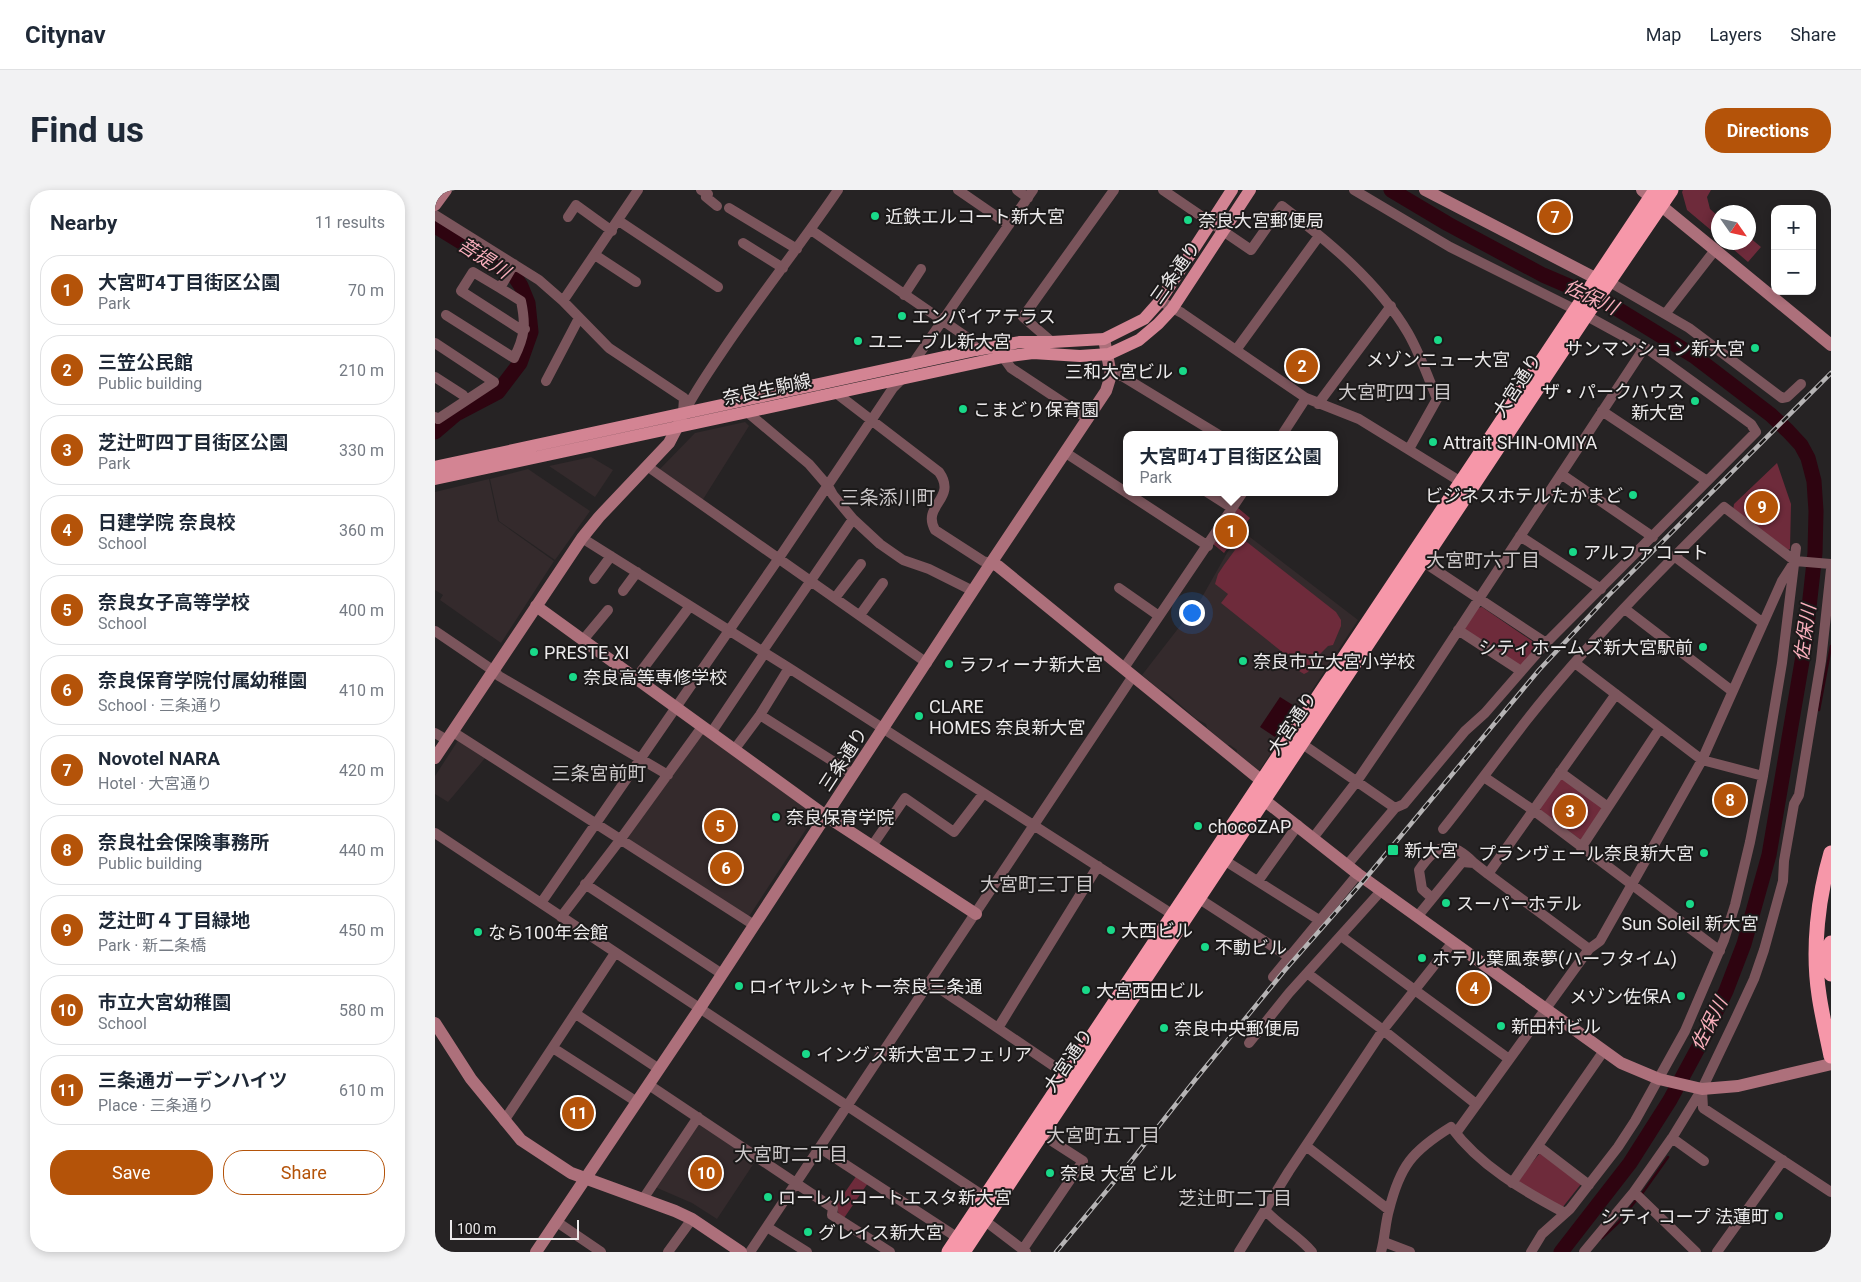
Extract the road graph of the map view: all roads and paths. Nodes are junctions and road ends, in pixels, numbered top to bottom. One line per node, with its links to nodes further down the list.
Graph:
1 (446, 190): 16 (street)
2 (639, 190): 21 (street)
3 (701, 190): 17 (street)
4 (958, 190): 23 (street)
5 (1017, 190): 14 (street)
6 (1114, 190): 52 (street)
7 (1163, 190): 22 (street)
8 (1232, 190): 22 (main road, 三条通り)
9 (1251, 190): 26 (main road, 三条通り)
10 (1354, 190): 45 (street)
11 (1425, 190): 37 (street)
12 (1671, 190): 15 (highway, 大宮通り)
13 (834, 191): 24 (street)
14 (1031, 194): 23 (street)
15 (1653, 195): 29 (street); 37 (highway, 大宮通り)
16 (435, 205)
17 (717, 206)
18 (729, 208): 30 (street)
19 (435, 216): 34 (street)
20 (568, 217): 25 (street)
21 (619, 221): 25 (street); 38 (street)
22 (1211, 222): 26 (street); 41 (main road, 三条通り)
23 (1009, 225): 49 (street)
24 (811, 230): 30 (street); 40 (street)
25 (612, 231): 32 (street)
26 (1224, 231): 27 (street); 44 (main road, 三条通り)
27 (1319, 236): 43 (street); 57 (street)
28 (743, 243): 33 (street)
29 (1711, 246)
30 (797, 249): 33 (street)
31 (1715, 250): 46 (street); 54 (street)
32 (595, 255): 36 (street); 42 (street)
33 (783, 268): 72 (street)
34 (511, 269): 39 (street); 42 (street)
35 (921, 269): 40 (street)
36 (636, 282)
37 (1601, 282): 45 (highway, 大宮通り); 46 (street)
38 (718, 287)
39 (500, 288): 50 (street); 50 (street)
40 (904, 295): 49 (street)
41 (1160, 300): 44 (street); 51 (main road, 三条通り)
42 (563, 301): 48 (street)
43 (1391, 306): 69 (street); 80 (street)
44 (1172, 309): 57 (street); 58 (main road, 三条通り)
45 (1582, 311): 55 (street); 89 (highway, 大宮通り)
46 (1666, 313): 65 (street)
47 (446, 315): 50 (street)
48 (579, 318): 64 (street); 72 (street)
49 (942, 321): 56 (street); 60 (street)
50 (525, 329)
51 (1104, 339): 52 (main road, 奈良生駒線); 58 (street, 三条通り)
52 (1052, 342): 56 (main road, 奈良生駒線)
53 (435, 343): 68 (street)
54 (1831, 346)
55 (1644, 348): 70 (street); 87 (street)
56 (976, 350): 60 (main road, 奈良生駒線)
57 (1236, 350): 67 (street)
58 (1109, 354): 59 (main road, 奈良生駒線); 61 (street, 三条通り)
59 (1003, 357): 63 (main road, 奈良生駒線); 74 (street)
60 (912, 364): 63 (street); 72 (main road, 奈良生駒線)
61 (1111, 375): 74 (street, 三条通り); 77 (street)
62 (435, 377): 68 (street)
63 (902, 378): 66 (main road, 奈良生駒線); 75 (street)
64 (546, 381)
65 (1801, 384)
66 (836, 392): 71 (main road, 奈良生駒線); 75 (street)
67 (1307, 398): 69 (street); 78 (street)
68 (466, 400): 73 (street)
69 (1318, 404): 80 (street)
70 (1603, 411): 85 (street); 87 (street)
71 (747, 412): 76 (main road, 奈良生駒線); 88 (street)
72 (683, 413): 76 (street); 84 (main road, 奈良生駒線)
73 (435, 417)
74 (1088, 419): 81 (street, 三条通り)
75 (872, 421): 88 (street); 106 (street)
76 (678, 426): 79 (main road, 奈良生駒線); 82 (street)
77 (1212, 431)
78 (1285, 431)
79 (643, 434): 82 (street); 86 (main road, 奈良生駒線)
80 (1409, 450): 89 (street)
81 (1066, 453): 90 (street); 106 (street, 三条通り)
82 (658, 454): 83 (street)
83 (647, 466): 98 (street); 103 (street)
84 (435, 467)
85 (1561, 474): 96 (street); 97 (street)
86 (435, 479)
87 (1707, 481): 97 (street)
88 (828, 486): 95 (street); 103 (street)
89 (1466, 486): 104 (highway, 大宮通り); 158 (highway, 大宮通り)
90 (1123, 491)
91 (1131, 496): 99 (street)
92 (1214, 496): 94 (street)
93 (1240, 496): 94 (street)
94 (1233, 508): 99 (street)
95 (853, 520): 111 (street); 116 (street)
96 (1520, 536): 114 (street); 118 (street)
97 (1653, 537): 114 (street)
98 (582, 538): 101 (street); 119 (street)
99 (1207, 546): 124 (street)
100 (1796, 548): 105 (street)
101 (611, 556): 109 (street); 110 (street)
102 (1674, 556): 105 (street); 121 (street); 125 (street)
103 (779, 558): 111 (street); 126 (street)
104 (1422, 561): 118 (street); 148 (highway, 大宮通り)
105 (1796, 561): 108 (street); 125 (street); 156 (street)
106 (991, 563): 116 (street, 三条通り); 137 (street)
107 (861, 564): 117 (street)
108 (1830, 566): 224 (street)
109 (637, 572): 115 (street); 120 (street)
110 (594, 579)
111 (810, 580): 117 (street); 131 (street)
112 (883, 583): 123 (street)
113 (1119, 588): 124 (street)
114 (1601, 588): 130 (street)
115 (623, 591)
116 (973, 591): 133 (street, 三条通り)
117 (835, 598): 123 (street)
118 (1479, 599): 127 (street); 130 (street)
119 (537, 606): 129 (street); 135 (street)
120 (690, 606): 126 (street); 138 (street)
121 (1625, 609): 132 (street); 139 (street)
122 (608, 610): 129 (street)
123 (860, 615): 133 (street)
124 (1159, 616): 137 (street)
125 (1763, 623): 139 (street)
126 (729, 630): 131 (street); 141 (street)
127 (1458, 630): 136 (street); 159 (street)
128 (435, 631): 135 (street)
129 (583, 640): 138 (street)
130 (1546, 643): 136 (street)
131 (763, 653): 134 (street); 144 (street)
132 (1575, 662): 140 (street); 157 (street)
133 (927, 663): 145 (street, 三条通り)
134 (789, 668): 142 (street); 145 (street)
135 (494, 671): 147 (street); 151 (street)
136 (1521, 671): 163 (street)
137 (1129, 672): 158 (street); 167 (street)
138 (636, 678): 141 (street)
139 (1732, 691): 152 (street)
140 (1616, 694): 143 (street); 153 (street)
141 (676, 706): 144 (street); 151 (street)
142 (760, 715): 149 (street); 154 (street)
143 (1660, 728): 152 (street); 162 (street)
144 (707, 730): 149 (street); 155 (street)
145 (883, 730): 154 (street, 三条通り); 160 (street)
146 (435, 733): 147 (street)
147 (450, 736): 150 (street); 166 (street)
148 (1301, 743): 159 (street); 161 (highway, 大宮通り)
149 (734, 750): 165 (street)
150 (435, 758)
151 (641, 758): 155 (street); 166 (street)
152 (1702, 760): 156 (street); 184 (street)
153 (1560, 772): 162 (street); 164 (street)
154 (853, 774): 165 (street, 三条通り)
155 (668, 775): 172 (street)
156 (1763, 776): 199 (street)
157 (1484, 777): 164 (street); 169 (street)
158 (1261, 781): 161 (street); 192 (highway, 大宮通り)
159 (1357, 781): 163 (street); 171 (street)
160 (983, 794): 167 (street); 173 (street)
161 (1264, 800): 168 (street); 176 (highway, 大宮通り)
162 (1608, 807): 174 (street)
163 (1395, 808): 178 (street)
164 (1533, 810): 174 (street); 181 (street)
165 (826, 816): 173 (street); 194 (street, 三条通り)
166 (596, 824): 172 (street); 188 (street)
167 (1034, 826): 179 (street); 189 (street)
168 (1298, 826): 171 (street); 182 (street)
169 (1443, 829)
170 (435, 833): 188 (street)
171 (1313, 838): 178 (street)
172 (621, 840): 183 (street); 194 (street)
173 (872, 846): 189 (street)
174 (1581, 848): 184 (street)
175 (1831, 853): 217 (highway)
176 (1224, 860): 182 (street); 186 (highway, 大宮通り)
177 (1474, 863): 181 (street); 187 (street); 187 (street)
178 (1347, 865): 180 (street)
179 (1098, 866): 192 (street); 212 (street)
180 (1358, 874): 185 (street); 193 (street)
181 (1488, 874): 198 (street)
182 (1258, 881): 193 (street)
183 (585, 884): 190 (street); 203 (street)
184 (1632, 885): 198 (street); 199 (street)
185 (1381, 891): 191 (street); 195 (street)
186 (1198, 898): 192 (highway, 大宮通り); 201 (street)
187 (1432, 898): 191 (street)
188 (541, 903): 190 (street)
189 (976, 914): 206 (street)
190 (561, 917): 200 (street)
191 (1417, 917): 196 (street)
192 (1178, 918): 221 (highway, 大宮通り); 231 (highway, 大宮通り)
193 (1319, 920): 201 (street)
194 (754, 925): 203 (street, 三条通り)
195 (1341, 936): 202 (street); 207 (street)
196 (1452, 943): 207 (street); 209 (street)
197 (1831, 944): 204 (highway)
198 (1589, 949): 209 (street)
199 (1719, 951): 222 (street)
200 (615, 953): 208 (street); 210 (street)
201 (1289, 957): 205 (street)
202 (1307, 973): 213 (street); 214 (street)
203 (722, 974): 208 (street, 三条通り)
204 (1831, 974)
205 (1273, 977)
206 (930, 982): 212 (street); 227 (street)
207 (1415, 989): 213 (street); 218 (street)
208 (700, 1008): 220 (street, 三条通り); 227 (street)
209 (1545, 1010): 216 (street); 218 (street)
210 (576, 1014): 215 (street); 220 (street)
211 (435, 1023): 229 (street)
212 (998, 1028): 221 (street)
213 (1383, 1030): 226 (street); 233 (street)
214 (1249, 1043)
215 (553, 1048): 225 (street); 229 (street)
216 (1603, 1052): 222 (street); 234 (street)
217 (1831, 1056)
218 (1509, 1059): 226 (street)
219 (1831, 1064): 224 (street)
220 (659, 1069): 223 (street, 三条通り)
221 (1067, 1075): 245 (highway, 大宮通り)
222 (1661, 1080): 224 (street); 241 (street)
223 (649, 1085): 225 (street, 三条通り); 228 (street)
224 (1699, 1088): 232 (street); 236 (street)
225 (637, 1102): 238 (street, 三条通り)
226 (1477, 1104): 230 (street)
227 (848, 1105): 235 (street); 245 (street)
228 (698, 1117): 239 (street); 244 (street)
229 (504, 1121): 238 (street)
230 (1455, 1133): 240 (street); 247 (street)
231 (1041, 1134): 245 (highway, 大宮通り); 255 (street)
232 (1673, 1138): 237 (street); 242 (street)
233 (1306, 1146): 246 (street); 247 (street)
234 (1538, 1146): 240 (street); 241 (street)
235 (820, 1148): 239 (street); 253 (street)
236 (1783, 1160): 243 (street); 270 (street)
237 (1704, 1161)
238 (585, 1179): 244 (street); 251 (street, 三条通り)
239 (797, 1183): 252 (street); 262 (street)
240 (1512, 1183): 248 (street)
241 (1589, 1185): 248 (street)
242 (1634, 1192): 268 (street); 269 (street)
243 (1831, 1192)
244 (643, 1199): 249 (street)
245 (990, 1200): 250 (highway, 大宮通り); 253 (highway, 大宮通り)
246 (1265, 1210): 264 (street); 265 (street)
247 (1389, 1210): 254 (street)
248 (1565, 1213): 267 (street)
249 (692, 1219): 258 (street); 259 (street)
250 (984, 1220): 253 (highway, 大宮通り); 255 (street)
251 (557, 1222): 256 (street, 三条通り); 257 (street)
252 (767, 1227): 260 (street); 261 (street)
253 (961, 1245): 263 (highway, 大宮通り)
254 (1382, 1247): 266 (street)
255 (1025, 1250)
256 (536, 1252)
257 (601, 1252)
258 (668, 1252)
259 (741, 1252)
260 (750, 1252)
261 (807, 1252)
262 (890, 1252)
263 (949, 1252)
264 (1239, 1252)
265 (1312, 1252)
266 (1410, 1252)
267 (1531, 1252)
268 (1584, 1252)
269 (1697, 1252)
270 (1717, 1252)

